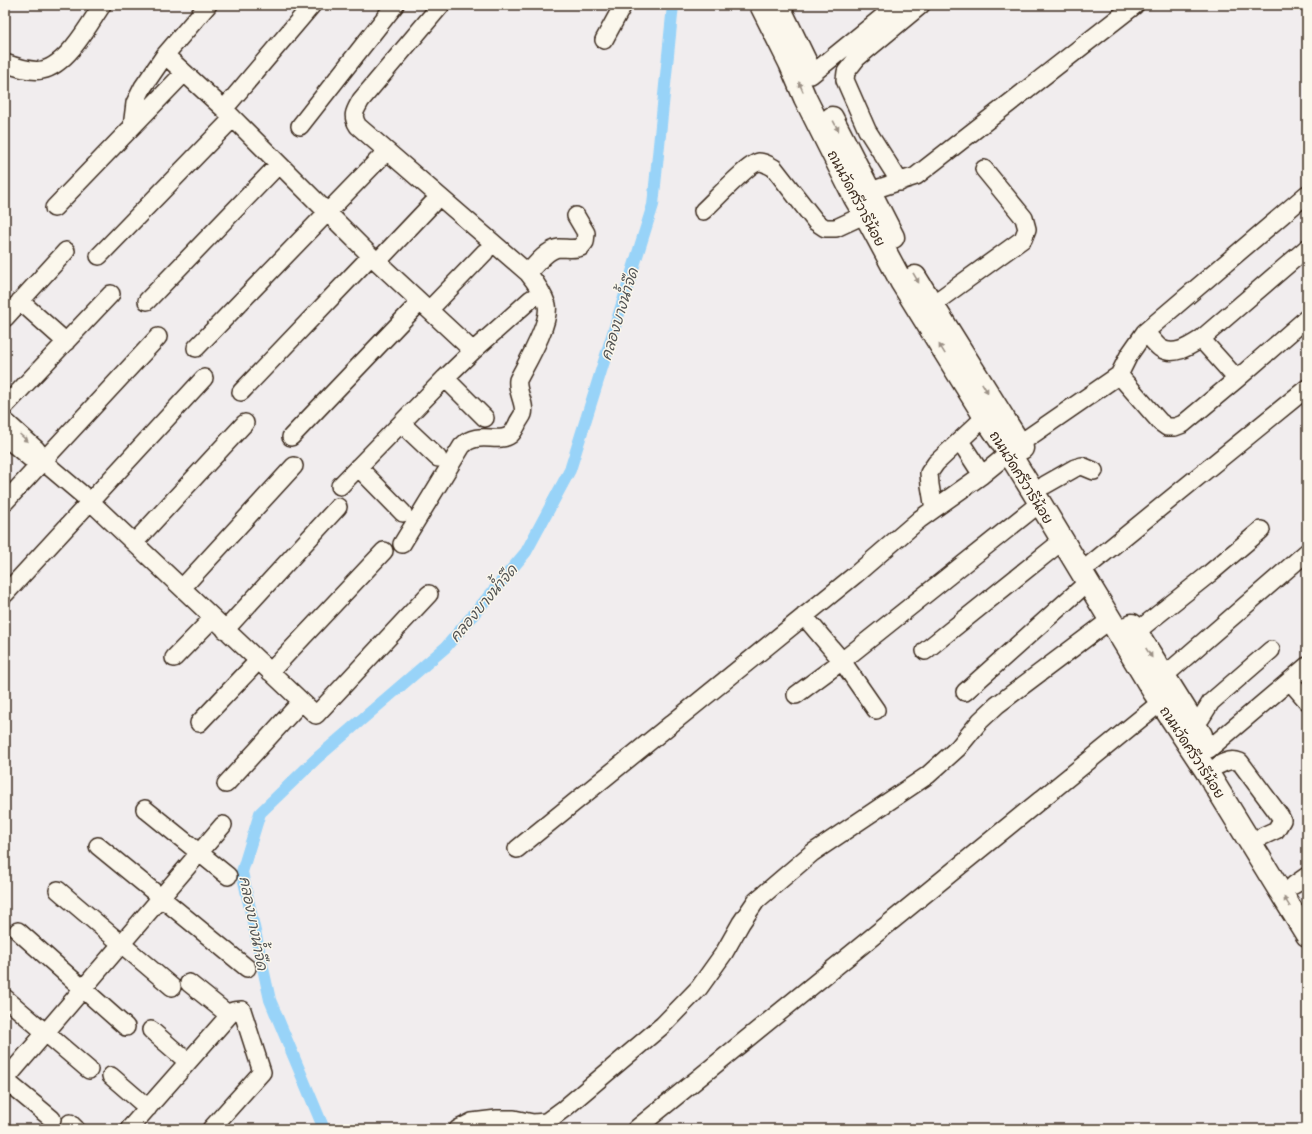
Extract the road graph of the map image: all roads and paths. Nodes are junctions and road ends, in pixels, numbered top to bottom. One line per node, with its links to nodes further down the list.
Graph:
1 (208, 5): 14 (street)
2 (312, 5): 18 (street)
3 (441, 5): 38 (street)
4 (623, 5): 13 (street)
5 (761, 5): 12 (main road, ถนนวัดศรีวารีน้อย)
6 (778, 5): 12 (main road, ถนนวัดศรีวารีน้อย)
7 (897, 5): 17 (street)
8 (921, 5): 24 (street)
9 (99, 6): 15 (street)
10 (391, 6): 19 (street)
11 (1129, 7): 24 (street)
12 (783, 32): 17 (main road, ถนนวัดศรีวารีน้อย); 31 (main road, ถนนวัดศรีวารีน้อย, one-way to 12)
13 (604, 40)
14 (165, 55): 16 (street); 20 (street)
15 (5, 63)
16 (184, 73): 18 (street); 20 (street)
17 (811, 75): 25 (main road, ถนนวัดศรีวารีน้อย, one-way to 25)
18 (228, 114): 22 (street); 36 (street)
19 (300, 126)
20 (132, 127): 28 (street)
21 (381, 157): 29 (street)
22 (279, 164): 29 (street); 42 (street)
23 (984, 169): 43 (street)
24 (900, 182): 25 (street)
25 (870, 191): 43 (main road, ถนนวัดศรีวารีน้อย, one-way to 43)
26 (1307, 194): 47 (street)
27 (432, 204): 37 (street)
28 (54, 208)
29 (327, 211): 37 (street); 51 (street)
30 (703, 212): 31 (street)
31 (864, 215): 60 (main road, ถนนวัดศรีวารีน้อย, one-way to 31)
32 (576, 216): 38 (street)
33 (1307, 248): 49 (street)
34 (66, 252): 41 (street)
35 (485, 252): 44 (street)
36 (99, 256)
37 (375, 258): 44 (street); 58 (street)
38 (528, 273): 85 (street)
39 (111, 294): 50 (street)
40 (531, 299): 52 (street)
41 (20, 301): 45 (street); 50 (street)
42 (147, 301)
43 (932, 304): 68 (main road, ถนนวัดศรีวารีน้อย, one-way to 68)
44 (424, 306): 52 (street); 66 (street)
45 (5, 318)
46 (1307, 318): 56 (street)
47 (1145, 332): 49 (street); 53 (street)
48 (158, 337): 70 (street)
49 (1202, 339): 56 (street)
50 (66, 342): 59 (street)
51 (196, 348)
52 (473, 351): 55 (street)
53 (1119, 375): 56 (street); 68 (street)
54 (204, 378): 78 (street)
55 (445, 378): 61 (street); 64 (street)
56 (1237, 379)
57 (1307, 388): 88 (street)
58 (241, 392)
59 (5, 406)
60 (984, 417): 67 (street); 68 (main road, ถนนวัดศรีวารีน้อย)
61 (485, 418)
62 (5, 421): 70 (street, one-way to 70)
63 (245, 423): 84 (street)
64 (401, 423): 69 (street); 72 (street)
65 (5, 437): 70 (street)
66 (291, 437)
67 (960, 441): 74 (street); 80 (street)
68 (1014, 448): 74 (street); 76 (main road, ถนนวัดศรีวารีน้อย)
69 (438, 458)
70 (41, 459): 77 (street); 78 (street)
71 (294, 466): 89 (street)
72 (358, 467): 75 (street); 81 (street)
73 (1094, 471): 76 (street)
74 (982, 475): 80 (street)
75 (340, 486)
76 (1042, 494): 83 (main road, ถนนวัดศรีวารีน้อย); 88 (main road, ถนนวัดศรีวารีน้อย); 100 (street)
77 (5, 502)
78 (90, 502): 84 (street); 90 (street)
79 (338, 507): 95 (street)
80 (934, 509): 92 (street)
81 (403, 513)
82 (1261, 530): 96 (street)
83 (1062, 541): 88 (main road, ถนนวัดศรีวารีน้อย); 98 (street)
84 (134, 543): 89 (street)
85 (402, 544)
86 (384, 551): 101 (street)
87 (1307, 552): 104 (street)
88 (1090, 572): 94 (main road, ถนนวัดศรีวารีน้อย); 96 (main road, ถนนวัดศรีวารีน้อย); 105 (street)
89 (182, 588): 93 (street)
90 (5, 594)
91 (429, 594): 108 (street)
92 (804, 616): 100 (street); 117 (street)
93 (213, 618): 95 (street); 99 (street)
94 (1110, 620): 104 (main road, ถนนวัดศรีวารีน้อย); 144 (street)
95 (225, 630): 101 (street)
96 (1136, 632): 104 (main road, ถนนวัดศรีวารีน้อย, one-way to 104)
97 (1270, 650): 111 (street)
98 (925, 651)
99 (174, 658)
100 (842, 661): 106 (street); 109 (street)
101 (264, 666): 108 (street); 110 (street)
102 (1307, 666): 103 (street)
103 (1290, 681): 107 (street); 112 (street)
104 (1166, 690): 111 (main road, ถนนวัดศรีวารีน้อย); 125 (main road, ถนนวัดศรีวารีน้อย, one-way to 104); 145 (street)
105 (965, 692)
106 (796, 695)
107 (1307, 701)
108 (302, 702): 113 (street)
109 (876, 710)
110 (199, 723)
111 (1194, 724): 112 (main road, ถนนวัดศรีวารีน้อย)
112 (1214, 757): 120 (main road, ถนนวัดศรีวารีน้อย)
113 (226, 784)
114 (145, 809): 118 (street)
115 (224, 825): 118 (street)
116 (98, 846): 122 (street)
117 (517, 850)
118 (200, 853): 119 (street); 122 (street)
119 (228, 876)
120 (1300, 881): 123 (main road, ถนนวัดศรีวารีน้อย)
121 (58, 890): 126 (street)
122 (161, 898): 126 (street); 127 (street)
123 (1307, 907)
124 (18, 931): 130 (street)
125 (1307, 935)
126 (122, 944): 129 (street); 130 (street)
127 (247, 968)
128 (189, 984): 132 (street)
129 (172, 987)
130 (83, 989): 133 (street); 135 (street)
131 (5, 998): 135 (street)
132 (229, 1015): 136 (street); 143 (street)
133 (126, 1027)
134 (151, 1030): 136 (street)
135 (45, 1033): 137 (street); 139 (street)
136 (188, 1062): 140 (street)
137 (89, 1070)
138 (111, 1076): 140 (street)
139 (5, 1080): 141 (street)
140 (148, 1108): 142 (street)
141 (52, 1119)
142 (130, 1129)
143 (211, 1129)
144 (458, 1129)
145 (636, 1129)

